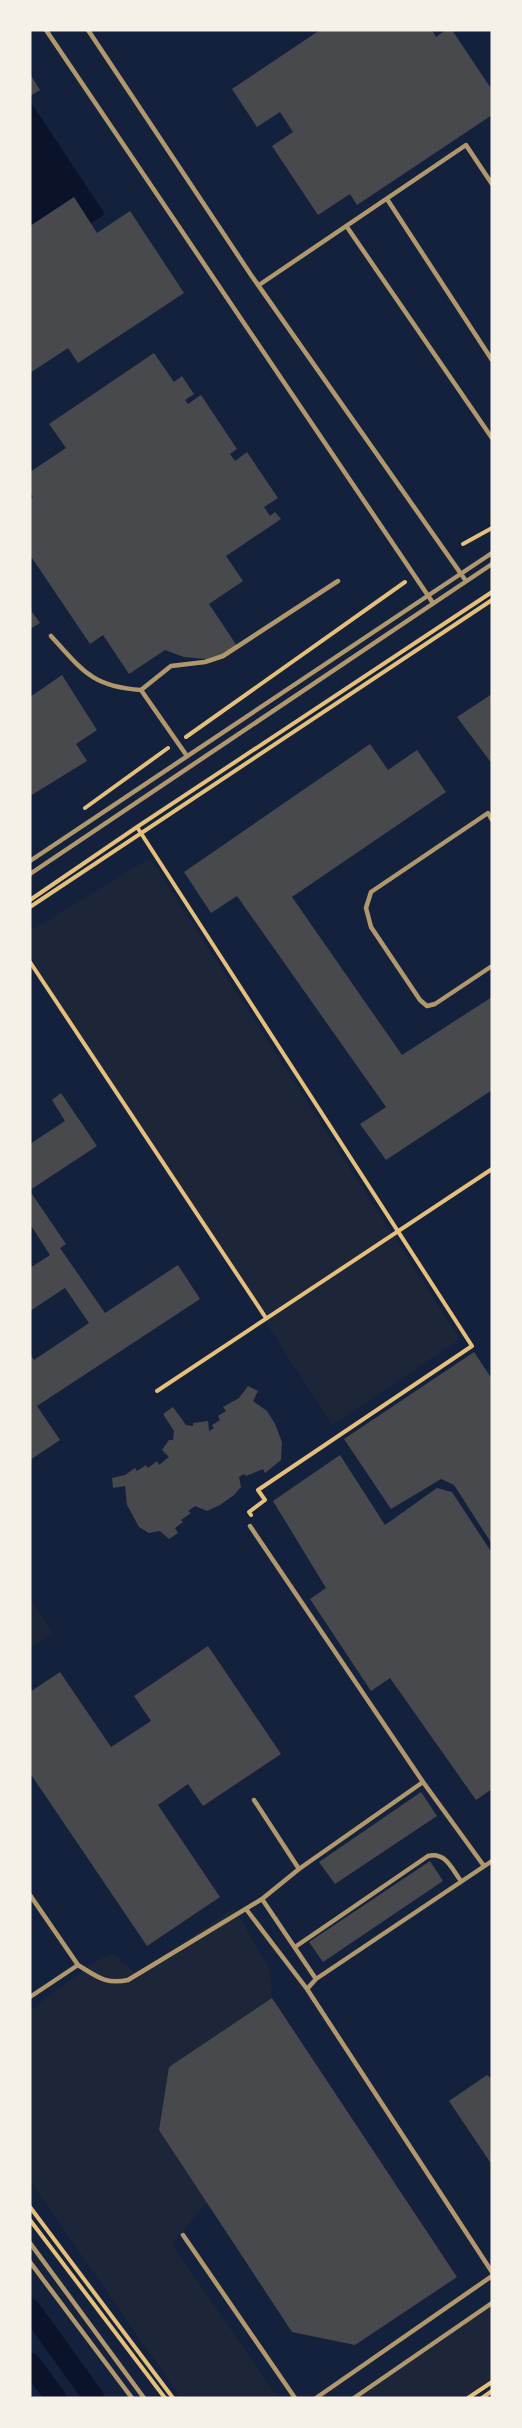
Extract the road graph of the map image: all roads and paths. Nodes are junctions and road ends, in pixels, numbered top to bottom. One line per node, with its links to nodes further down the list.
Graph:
1 (46, 30): 20 (lane)
2 (88, 30): 6 (lane)
3 (492, 184): 4 (lane)
4 (387, 199): 5 (lane); 7 (lane)
5 (346, 227): 6 (lane); 9 (lane)
6 (259, 285): 15 (lane)
7 (492, 360)
8 (492, 422): 9 (lane)
9 (485, 427): 10 (lane)
10 (492, 438)
11 (492, 528): 12 (path)
12 (463, 544)
13 (492, 553): 15 (lane)
14 (492, 564): 17 (lane)
15 (462, 573): 17 (lane); 20 (lane)
16 (338, 581): 24 (lane)
17 (466, 581): 22 (lane)
18 (405, 582): 25 (path)
19 (492, 592): 30 (path)
20 (429, 595): 22 (lane); 27 (lane)
21 (492, 600): 31 (path)
22 (434, 603): 33 (lane)
23 (51, 636): 24 (lane)
24 (141, 690): 27 (lane)
25 (186, 737)
26 (168, 748): 28 (path)
27 (187, 756): 32 (lane)
28 (77, 813)
29 (492, 820): 37 (lane)
30 (137, 827): 31 (path); 34 (path)
31 (142, 833): 35 (path); 39 (path)
32 (30, 861)
33 (30, 874)
34 (30, 900)
35 (30, 907)
36 (30, 962): 40 (path)
37 (492, 966)
38 (492, 1169): 39 (path)
39 (398, 1231): 40 (path); 42 (path)
40 (266, 1318): 41 (path)
41 (157, 1391)
42 (255, 1521)
43 (250, 1526): 44 (lane)
44 (423, 1782): 47 (lane); 48 (lane)
45 (254, 1800): 48 (lane)
46 (492, 1861): 47 (lane)
47 (484, 1866): 49 (lane)
48 (299, 1869): 51 (lane)
49 (461, 1881): 53 (lane); 55 (lane)
50 (30, 1894): 54 (lane)
51 (262, 1899): 52 (lane); 53 (lane)
52 (246, 1909): 54 (lane); 56 (lane)
53 (295, 1947): 55 (lane)
54 (78, 1965): 57 (lane)
55 (316, 1979): 56 (lane)
56 (307, 1989): 63 (lane)
57 (30, 1997)
58 (30, 2207): 71 (path)
59 (30, 2220): 70 (path)
60 (183, 2235): 72 (lane)
61 (30, 2243): 69 (lane)
62 (30, 2262): 68 (lane)
63 (492, 2272)
64 (492, 2276): 73 (lane)
65 (492, 2303): 74 (lane)
66 (492, 2382): 75 (path)
67 (492, 2391): 76 (path)
68 (132, 2398)
69 (144, 2398)
70 (165, 2398)
71 (173, 2398)
72 (295, 2398)
73 (316, 2398)
74 (354, 2398)
75 (468, 2398)
76 (482, 2398)

